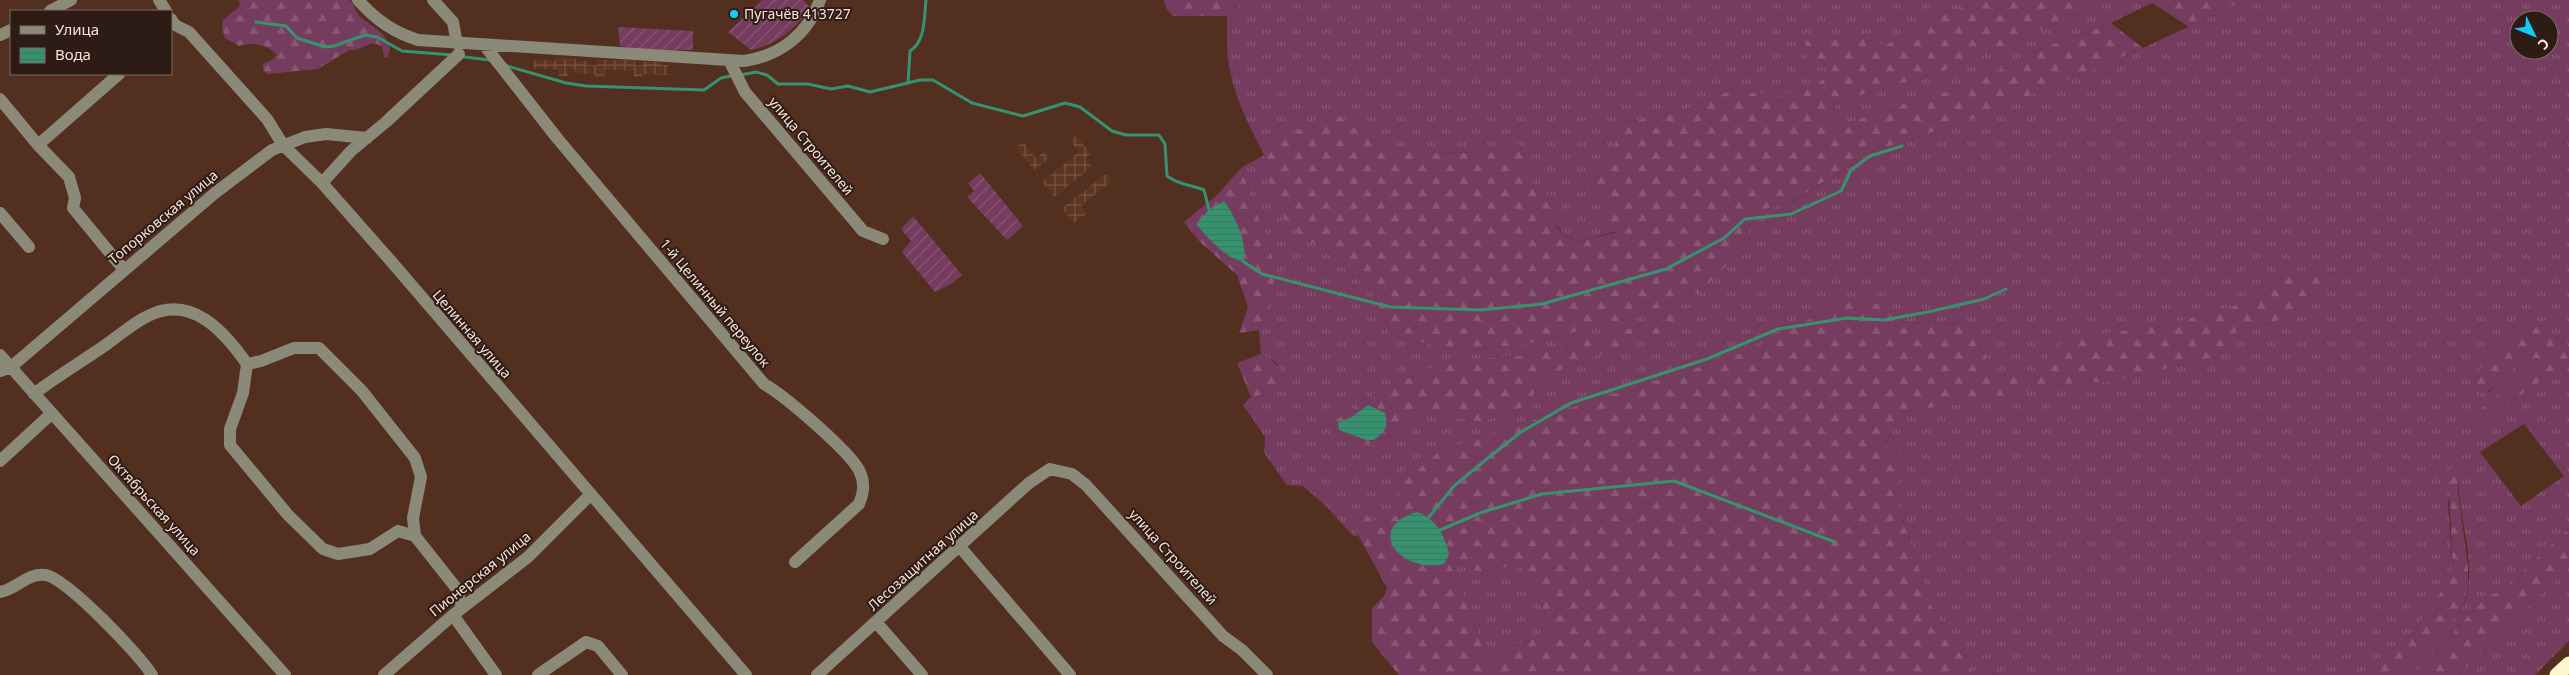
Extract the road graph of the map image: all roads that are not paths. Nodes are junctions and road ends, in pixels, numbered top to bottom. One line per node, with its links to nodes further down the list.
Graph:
1 (71, 0): 5 (street)
2 (358, 0): 8 (street)
3 (433, 0): 8 (street)
4 (820, 0): 9 (street)
5 (52, 10)
6 (172, 24): 14 (street, Целинная улица)
7 (486, 46): 8 (street); 9 (street); 30 (street, 1-й Целинный переулок)
8 (458, 49): 12 (street)
9 (729, 60): 17 (street, улица Строителей)
10 (118, 75): 13 (street)
11 (0, 99): 13 (street)
12 (367, 138): 14 (street, Топорковская улица); 15 (street)
13 (38, 145): 19 (street)
14 (284, 145): 15 (street, Целинная улица); 19 (street, Топорковская улица)
15 (322, 183): 27 (street, Целинная улица)
16 (0, 213): 18 (street)
17 (883, 239)
18 (29, 247)
19 (124, 270): 22 (street, Топорковская улица)
20 (0, 355): 22 (street, Октябрьская улица)
21 (247, 364): 23 (street); 28 (street); 28 (street)
22 (6, 369): 23 (street, Октябрьская улица)
23 (34, 394): 24 (street, Октябрьская улица)
24 (52, 414): 25 (street); 36 (street, Октябрьская улица)
25 (0, 460)
26 (1050, 469): 29 (street, Лесозащитная улица); 45 (street, улица Строителей)
27 (591, 494): 32 (street, Пионерская улица); 41 (street, Целинная улица)
28 (415, 536): 32 (street)
29 (960, 547): 33 (street, Лесозащитная улица); 44 (street)
30 (795, 562)
31 (0, 592): 35 (street)
32 (457, 612): 37 (street, Пионерская улица); 38 (street)
33 (876, 622): 42 (street, Лесозащитная улица); 43 (street)
34 (2569, 664): 46 (highway)
35 (152, 675)
36 (285, 675)
37 (384, 675)
38 (496, 675)
39 (538, 675): 40 (street)
40 (622, 675)
41 (746, 675)
42 (817, 675)
43 (922, 675)
44 (1070, 675)
45 (1267, 675)
46 (2557, 675)

